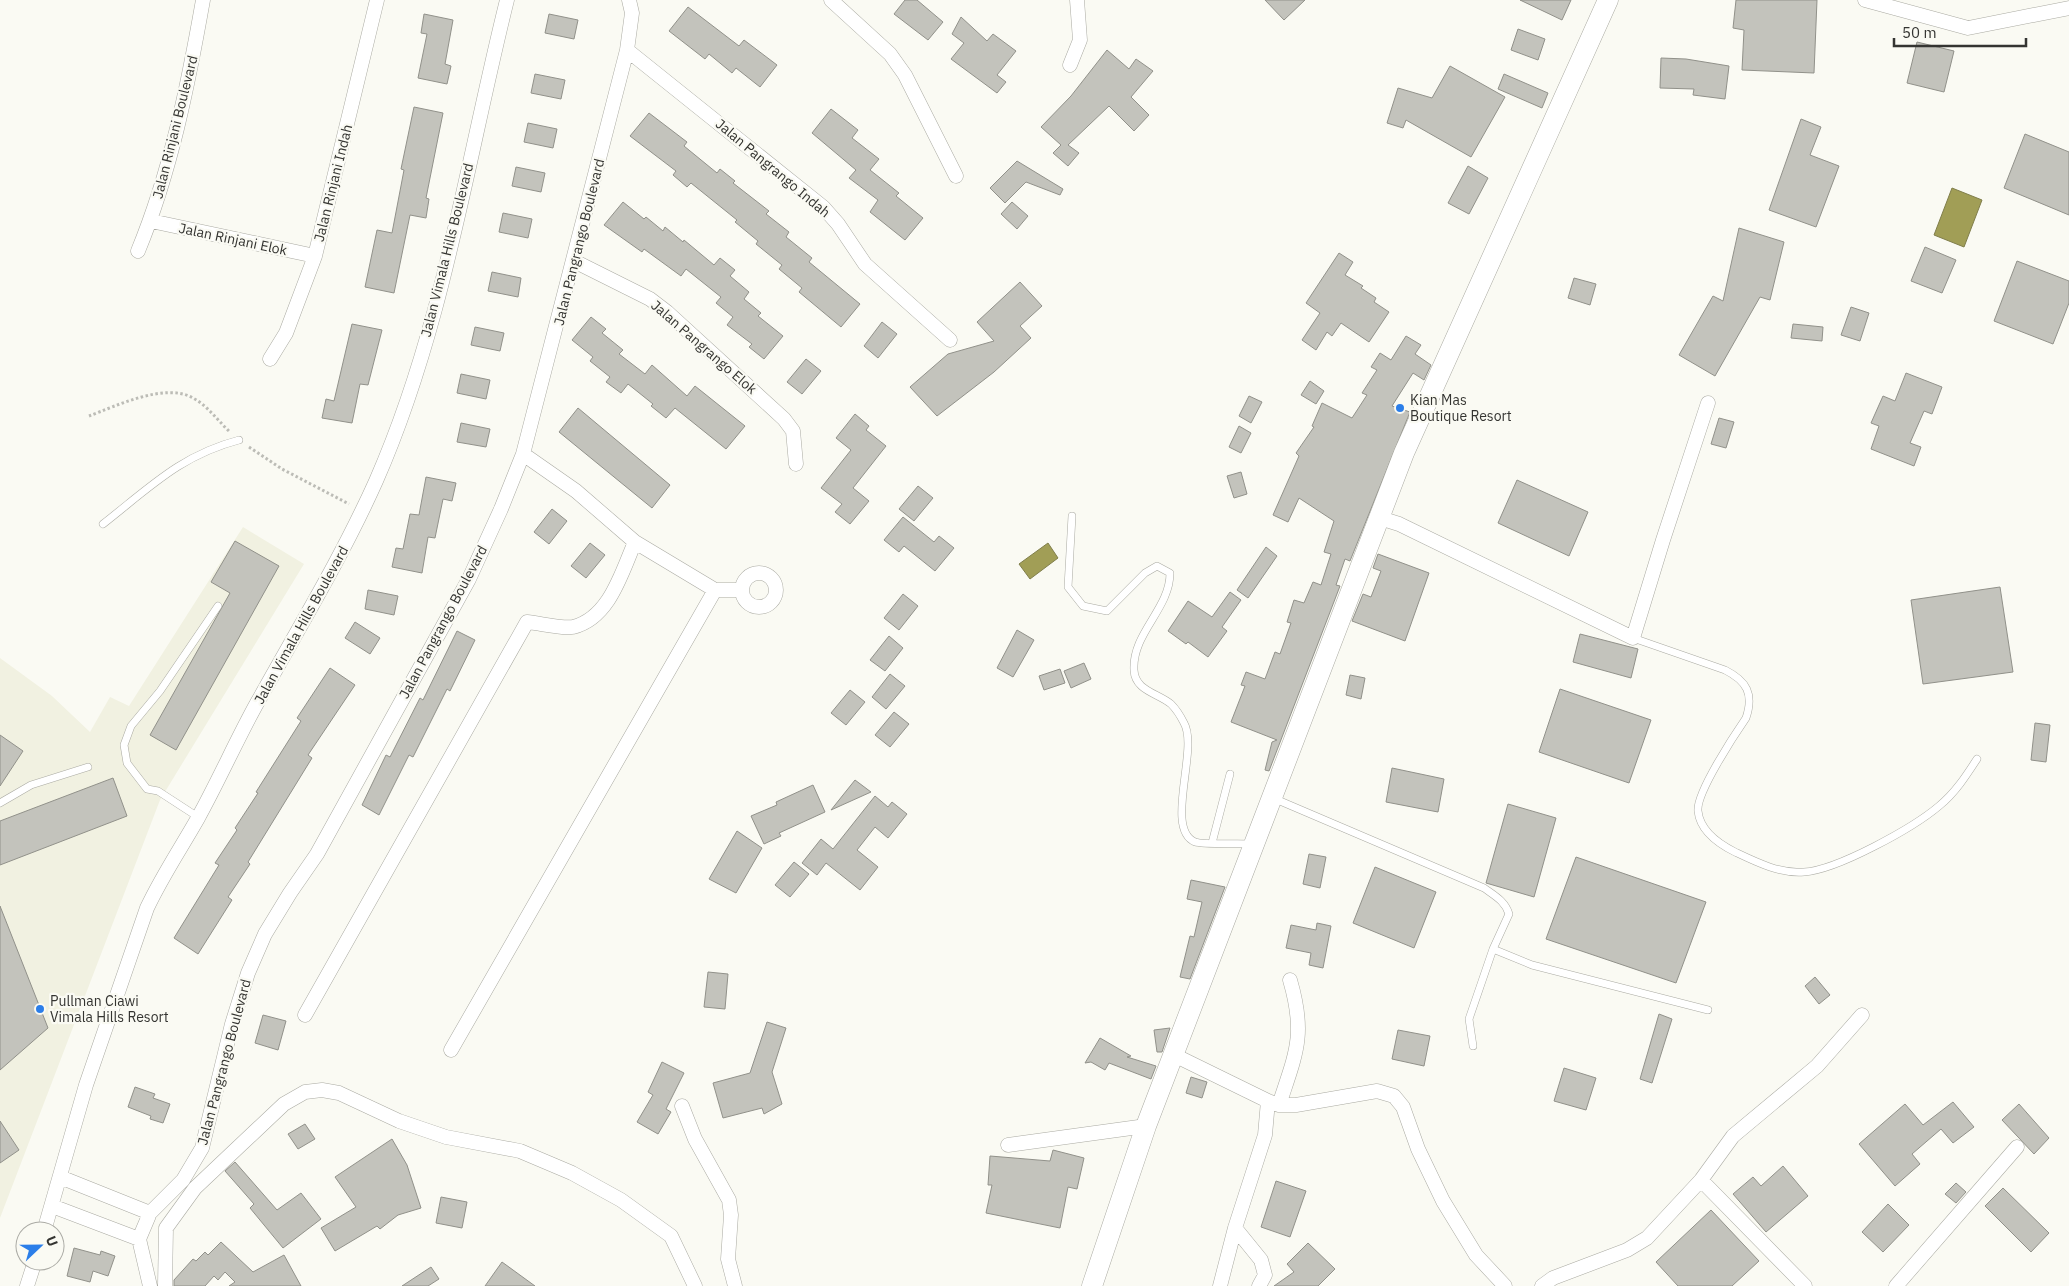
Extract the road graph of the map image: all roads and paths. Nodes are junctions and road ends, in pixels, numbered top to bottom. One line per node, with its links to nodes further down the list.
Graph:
1 (203, 0): 13 (street, Jalan Rinjani Boulevard)
2 (377, 0): 15 (street, Jalan Rinjani Indah)
3 (507, 0): 36 (street, Jalan Vimala Hills Boulevard)
4 (629, 0): 10 (street, Jalan Pangrango Boulevard)
5 (830, 0): 12 (street)
6 (1077, 0): 11 (street)
7 (1608, 0): 24 (street)
8 (1865, 0): 9 (street)
9 (2069, 8)
10 (627, 50): 16 (street, Jalan Pangrango Boulevard); 17 (street, Jalan Pangrango Indah)
11 (1070, 65)
12 (956, 176)
13 (151, 221): 14 (street, Jalan Rinjani Boulevard); 15 (street, Jalan Rinjani Elok)
14 (138, 251)
15 (315, 256): 18 (street, Jalan Rinjani Indah)
16 (574, 261): 21 (street, Jalan Pangrango Boulevard); 22 (street, Jalan Pangrango Elok)
17 (950, 340)
18 (270, 358)
19 (1708, 403): 30 (street)
20 (239, 440): 25 (lane)
21 (523, 454): 26 (street); 55 (street, Jalan Pangrango Boulevard)
22 (796, 464)
23 (1072, 516): 37 (lane)
24 (1380, 518): 30 (street); 34 (street)
25 (103, 524)
26 (635, 542): 27 (street); 42 (street)
27 (715, 590): 28 (street); 45 (street)
28 (742, 590)
29 (218, 606): 36 (lane)
30 (1633, 638): 31 (lane)
31 (1977, 759)
32 (88, 767): 35 (lane)
33 (1230, 774): 37 (lane)
34 (1273, 798): 38 (street); 39 (lane)
35 (0, 803)
36 (198, 816): 52 (street, Jalan Vimala Hills Boulevard)
37 (1212, 843): 38 (lane)
38 (1255, 844): 46 (street)
39 (1493, 949): 41 (lane); 44 (lane)
40 (1290, 980): 47 (street)
41 (1708, 1010)
42 (305, 1015)
43 (1862, 1015): 53 (street)
44 (1473, 1046)
45 (451, 1050)
46 (1174, 1055): 47 (street); 49 (street)
47 (1274, 1103): 57 (street); 68 (street)
48 (682, 1106): 64 (street)
49 (1146, 1126): 50 (street); 65 (street)
50 (1008, 1145)
51 (2017, 1147): 71 (street)
52 (60, 1176): 54 (street, Jalan Vimala Hills Boulevard); 55 (street)
53 (1701, 1180): 69 (street); 70 (street)
54 (52, 1206): 56 (street, Jalan Vimala Hills Boulevard); 58 (street)
55 (155, 1208): 58 (street)
56 (47, 1221)
57 (1235, 1228): 66 (street); 67 (street)
58 (139, 1239): 61 (street)
59 (32, 1271): 60 (street)
60 (27, 1286)
61 (150, 1286)
62 (165, 1286): 63 (street)
63 (695, 1286)
64 (735, 1286)
65 (1092, 1286)
66 (1220, 1286)
67 (1259, 1286)
68 (1505, 1286)
69 (1542, 1286)
70 (1805, 1286)
71 (1896, 1286)

